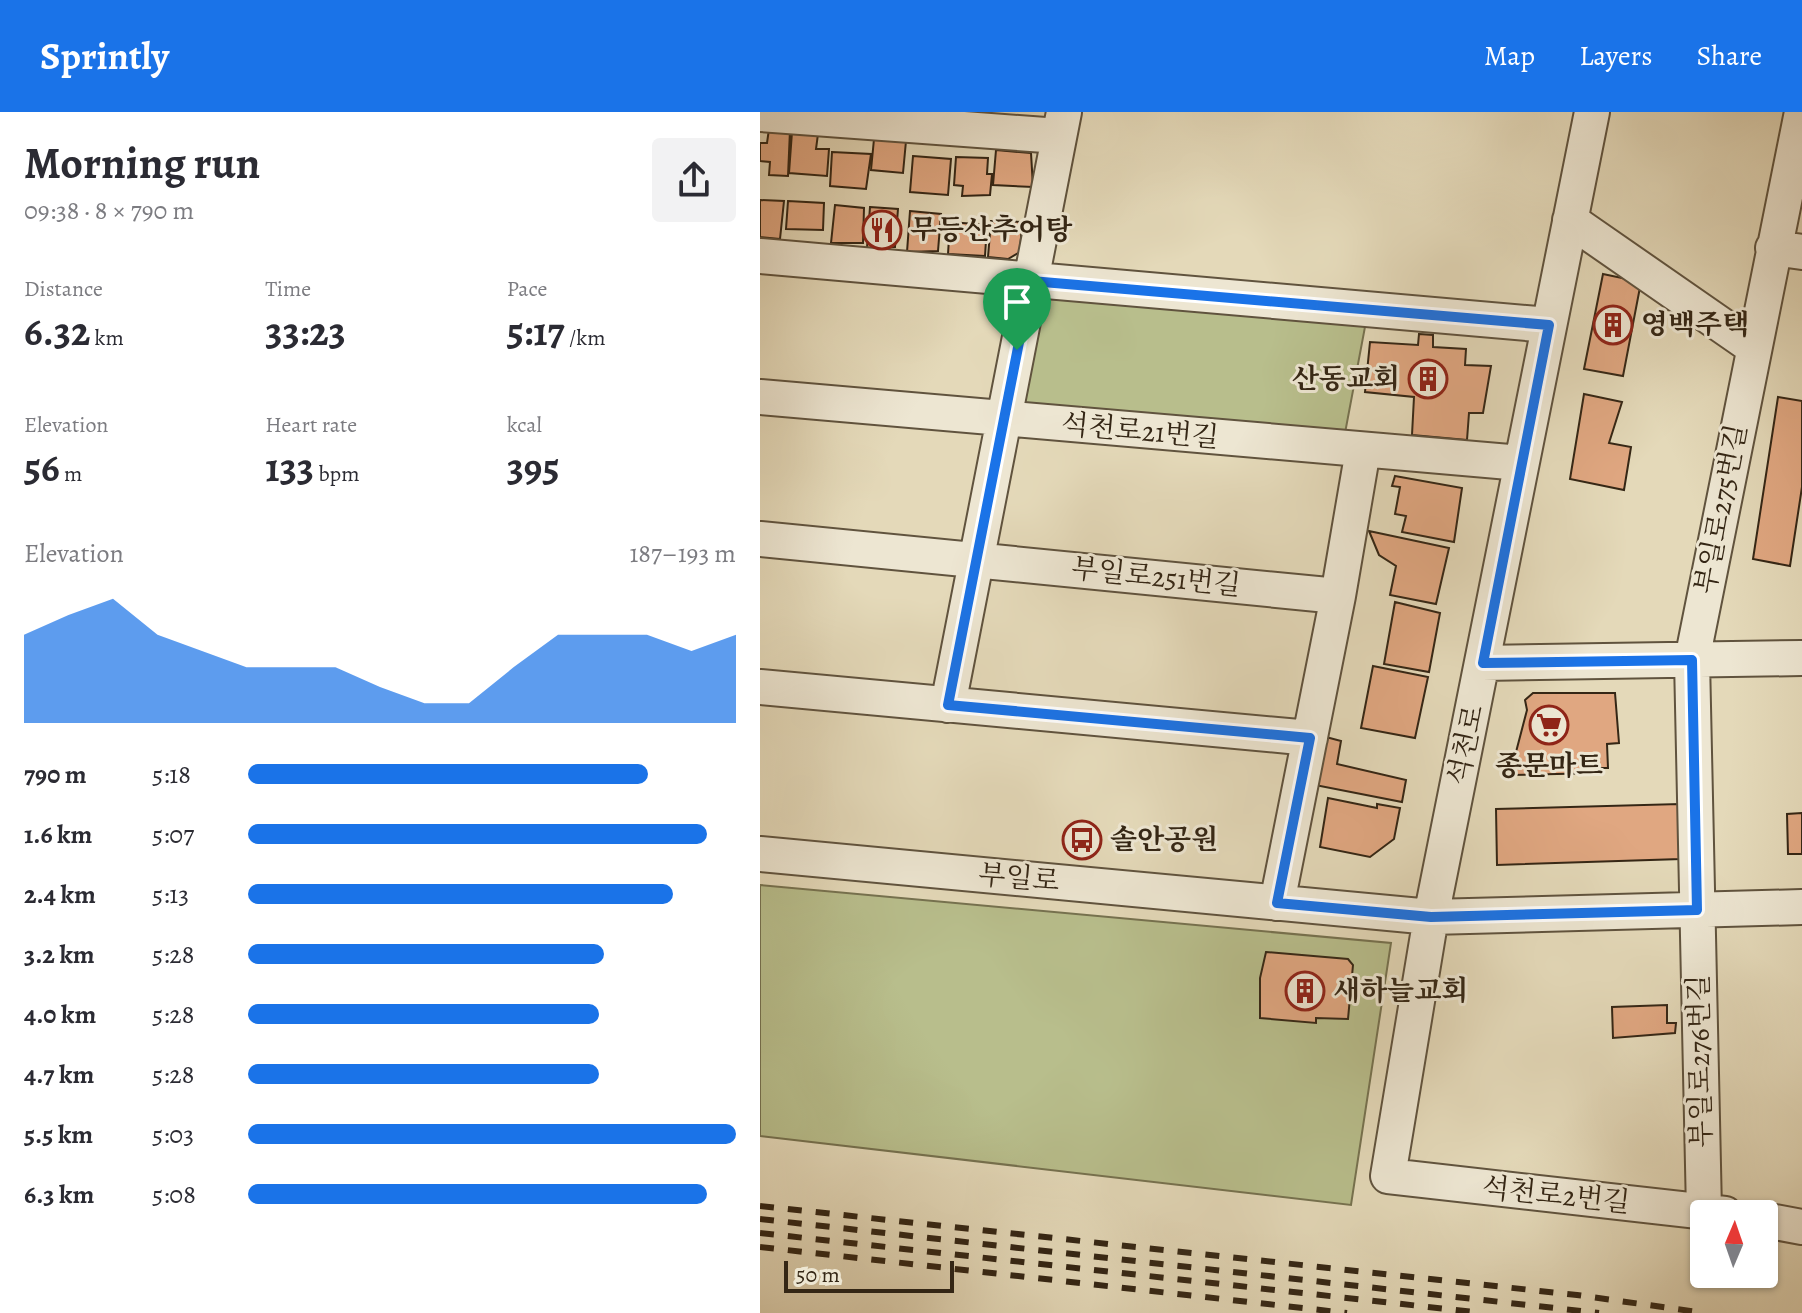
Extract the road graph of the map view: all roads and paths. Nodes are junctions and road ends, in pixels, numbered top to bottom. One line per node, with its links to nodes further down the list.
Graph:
1 (1592, 112): 5 (street, 석천로)
2 (1802, 112): 6 (street, 부일로275번길)
3 (760, 114): 4 (street)
4 (1062, 124): 8 (street)
5 (1570, 220): 9 (street, 석천로); 10 (street)
6 (1788, 250): 10 (street, 부일로275번길)
7 (760, 256): 8 (street)
8 (1031, 281): 9 (street); 12 (street)
9 (1549, 325): 14 (street, 석천로)
10 (1753, 347): 19 (street, 부일로275번길)
11 (760, 397): 12 (street, 석천로21번길)
12 (1003, 419): 13 (street, 석천로21번길); 16 (street)
13 (1363, 450): 14 (street, 석천로21번길); 17 (street)
14 (1521, 463): 20 (street, 석천로)
15 (760, 539): 16 (street, 부일로251번길)
16 (975, 558): 17 (street, 부일로251번길); 22 (street)
17 (1338, 596): 23 (street)
18 (1802, 658): 19 (street)
19 (1692, 660): 20 (street); 27 (street, 부일로275번길)
20 (1483, 663): 28 (street, 석천로)
21 (760, 687): 22 (street)
22 (948, 705): 23 (street)
23 (1310, 738): 25 (street)
24 (760, 854): 25 (street, 부일로)
25 (1277, 903): 28 (street, 부일로)
26 (1802, 907): 27 (street, 부일로)
27 (1697, 910): 28 (street, 부일로); 30 (street, 부일로276번길)
28 (1431, 917): 29 (street, 석천로)
29 (1388, 1176): 31 (street, 석천로2번길)
30 (1713, 1200)
31 (1690, 1209)
32 (1778, 1223): 33 (street)
33 (1802, 1227)

